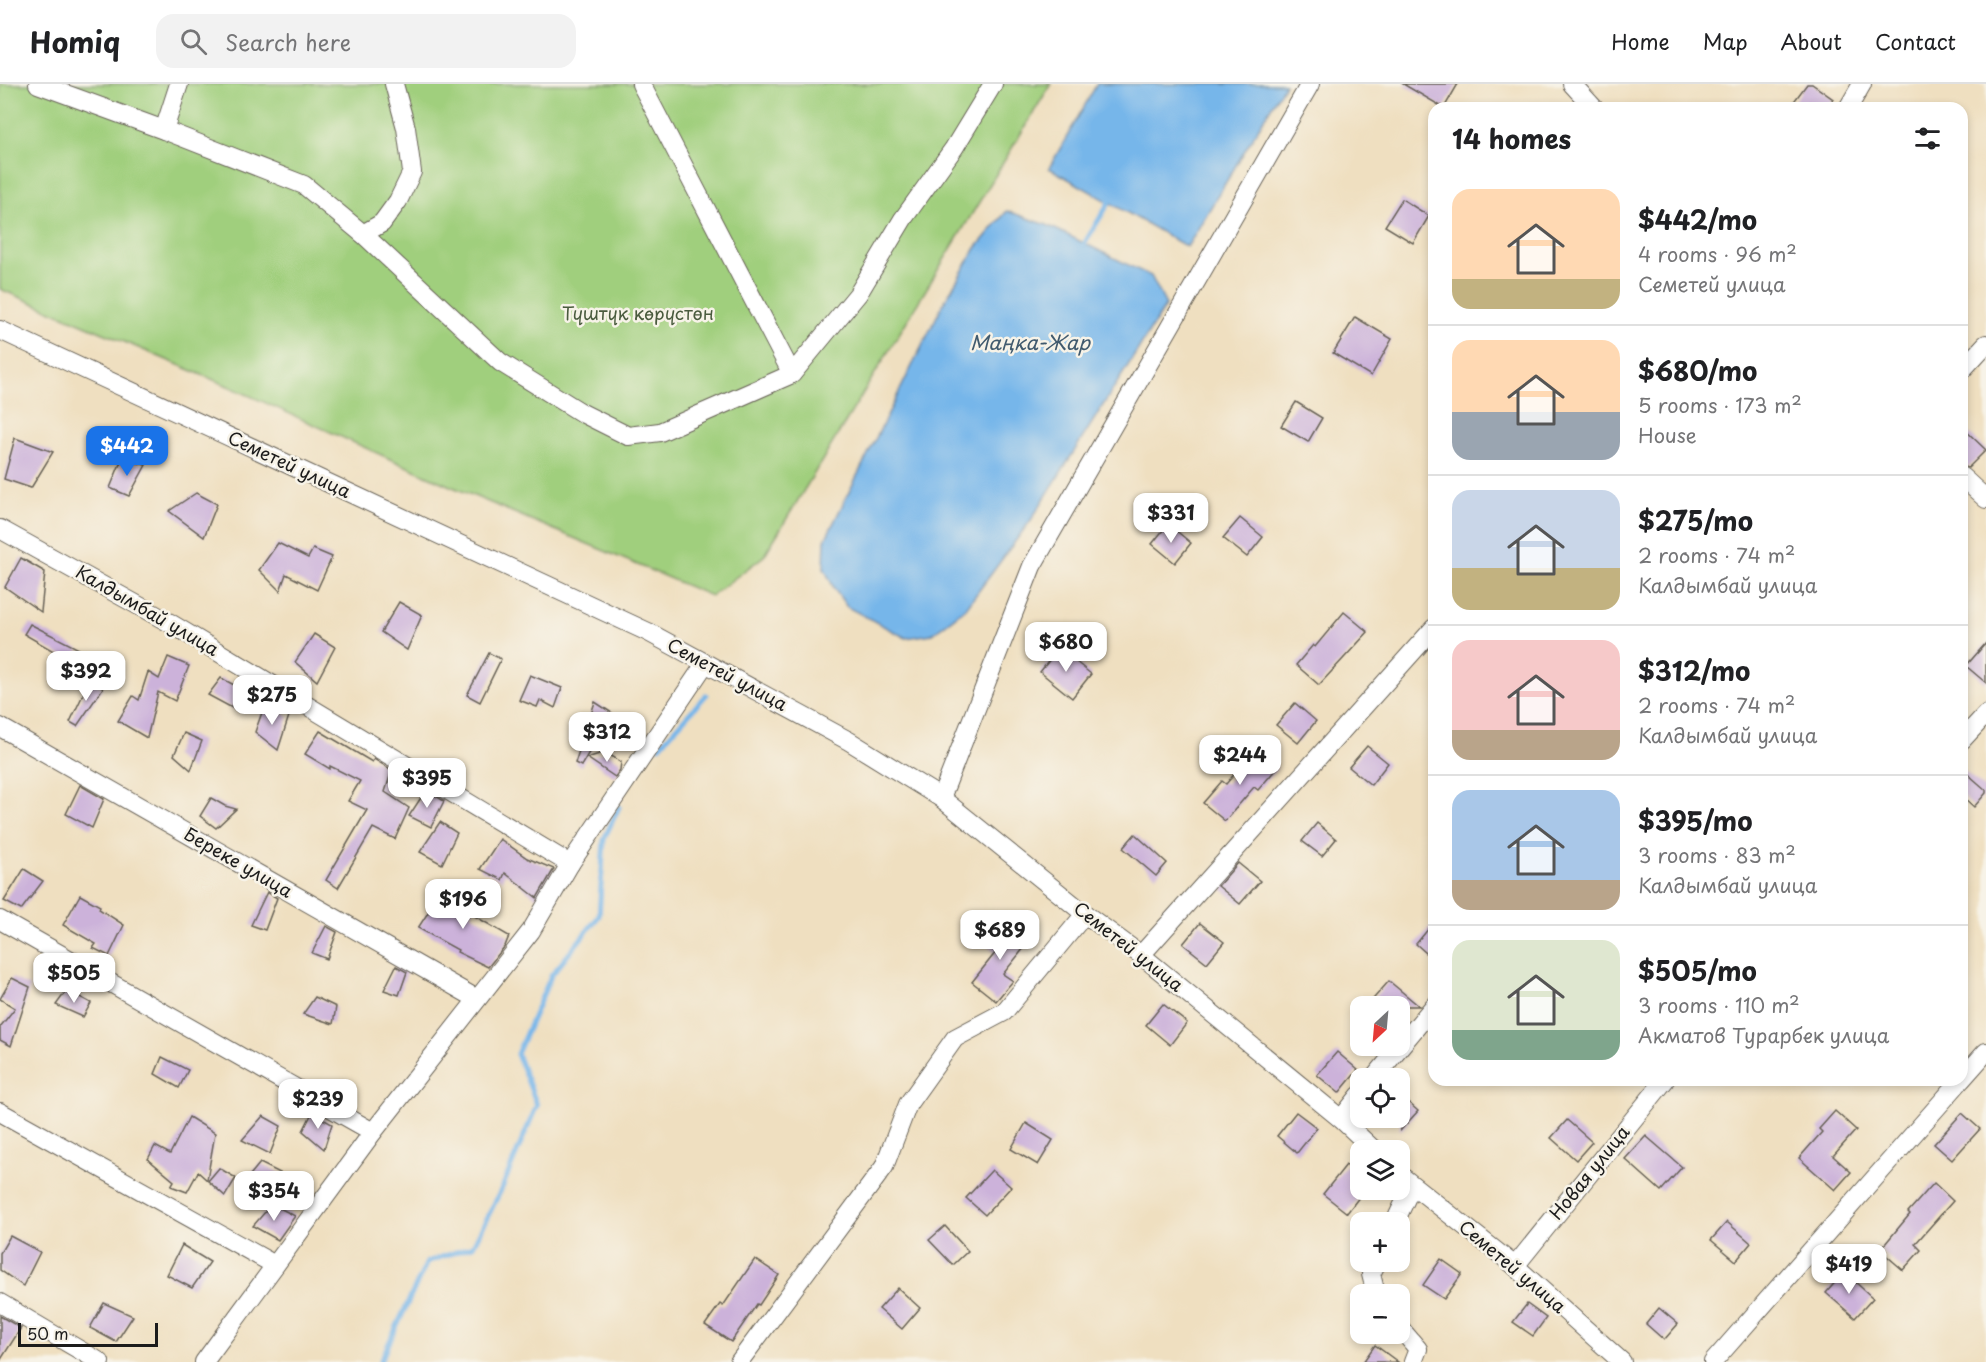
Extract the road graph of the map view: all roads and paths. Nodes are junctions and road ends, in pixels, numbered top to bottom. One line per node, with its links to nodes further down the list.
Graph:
1 (38, 84): 11 (street)
2 (179, 84): 11 (street)
3 (394, 84): 12 (street)
4 (641, 84): 16 (street)
5 (993, 84): 16 (street)
6 (1310, 84): 25 (street)
7 (1572, 84): 9 (street)
8 (1862, 84): 10 (street)
9 (1588, 102)
10 (1852, 102)
11 (164, 130): 12 (street)
12 (363, 234): 16 (street)
13 (0, 330): 21 (street, Семетей улица)
14 (1986, 344): 15 (street)
15 (1968, 364)
16 (792, 374)
17 (1968, 482): 18 (street)
18 (1986, 499)
19 (0, 529): 26 (street, Калдымбай улица)
20 (1428, 635): 29 (street)
21 (705, 664): 25 (street, Семетей улица); 26 (street)
22 (1986, 714): 24 (street)
23 (0, 727): 30 (street, Береке улица)
24 (1968, 734)
25 (941, 798): 27 (street, Семетей улица)
26 (570, 864): 30 (street)
27 (1085, 914): 29 (street, Семетей улица); 49 (street)
28 (0, 920): 40 (street)
29 (1141, 955): 39 (street, Семетей улица)
30 (477, 999): 40 (street)
31 (1428, 1013): 33 (street)
32 (1986, 1052): 34 (street)
33 (1382, 1068)
34 (1968, 1073)
35 (1660, 1086): 44 (street, Новая улица)
36 (1957, 1086): 52 (street)
37 (1350, 1108): 39 (street)
38 (0, 1112): 43 (street)
39 (1341, 1119): 41 (street, Семетей улица)
40 (373, 1132): 43 (street)
41 (1363, 1140)
42 (1410, 1183): 44 (street, Семетей улица)
43 (275, 1265): 48 (street)
44 (1515, 1266): 51 (street, Семетей улица)
45 (0, 1303): 47 (street)
46 (1410, 1340): 50 (street)
47 (100, 1362)
48 (204, 1362)
49 (739, 1362)
50 (1413, 1362)
51 (1622, 1362)
52 (1713, 1362)

